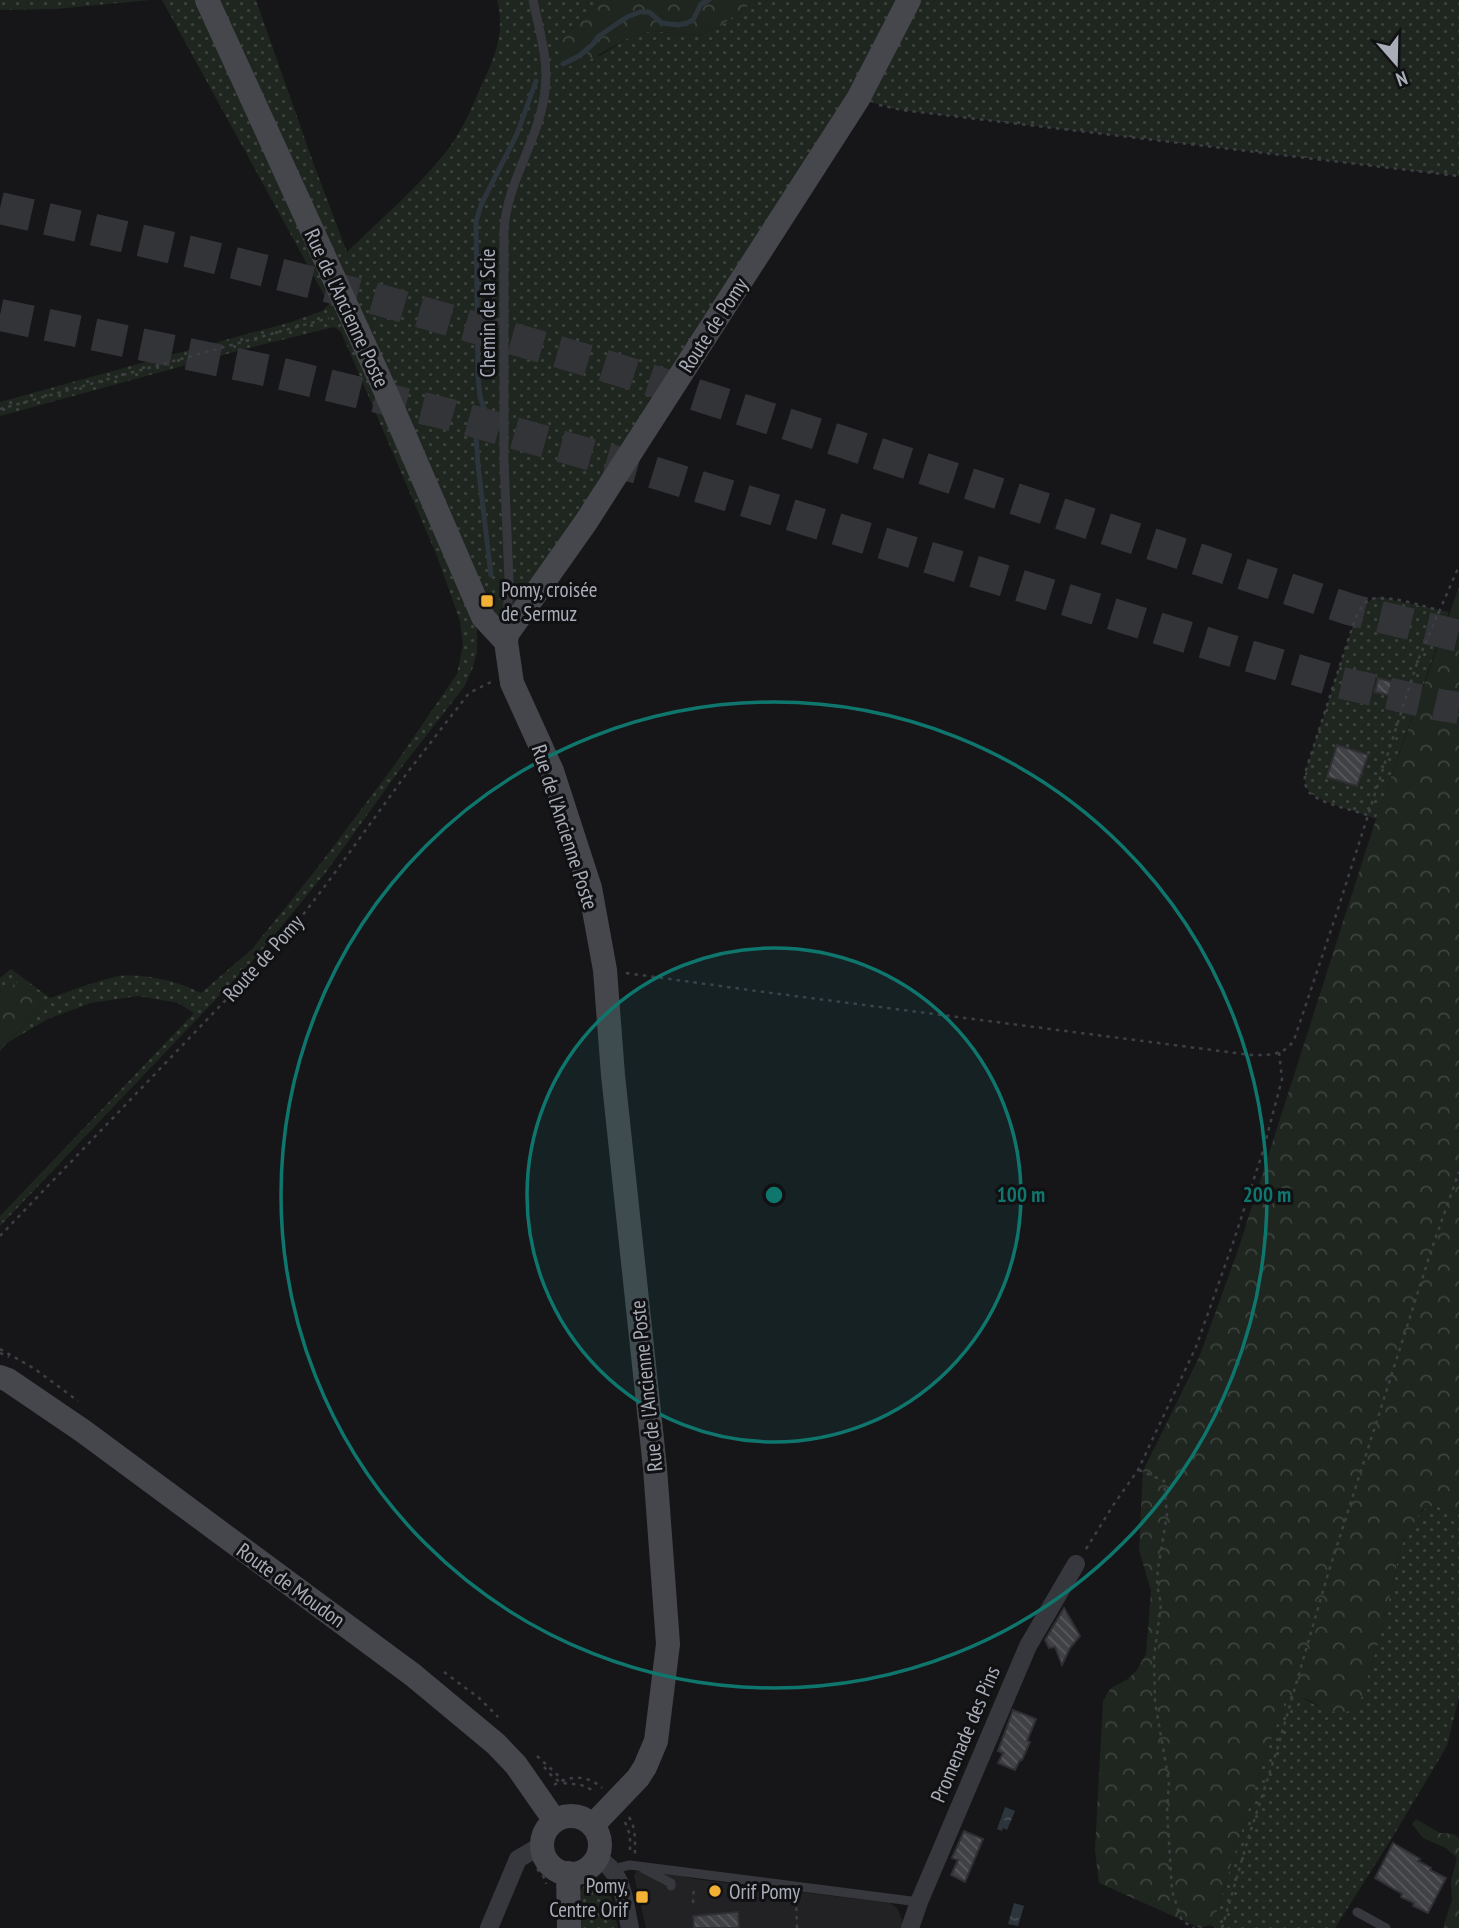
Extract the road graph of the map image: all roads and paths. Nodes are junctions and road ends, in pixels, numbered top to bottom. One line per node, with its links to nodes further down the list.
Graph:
1 (207, 0): 6 (street, Rue de l'Ancienne Poste)
2 (533, 0): 10 (lane, Chemin de la Scie)
3 (909, 0): 4 (street, Route de Pomy)
4 (858, 99): 5 (path); 10 (street, Route de Pomy)
5 (1459, 176)
6 (349, 313): 7 (path); 10 (street, Rue de l'Ancienne Poste)
7 (0, 409)
8 (1459, 566): 9 (path)
9 (1440, 610): 12 (path); 12 (path)
10 (507, 638): 11 (street, Rue de l'Ancienne Poste)
11 (511, 672): 13 (street, Rue de l'Ancienne Poste); 16 (path, Route de Pomy)
12 (1367, 815): 14 (path)
13 (605, 970): 14 (path); 24 (street, Rue de l'Ancienne Poste)
14 (1279, 1052): 18 (path)
15 (1459, 1172): 41 (path)
16 (0, 1236)
17 (0, 1377): 23 (street, Route de Moudon)
18 (1138, 1469): 19 (path); 40 (path)
19 (1076, 1564): 32 (street, Promenade des Pins)
20 (552, 1786): 21 (path)
21 (607, 1793)
22 (627, 1814): 27 (path)
23 (555, 1821): 24 (street); 25 (street)
24 (593, 1825): 26 (street)
25 (538, 1857): 28 (street); 30 (path); 35 (street)
26 (605, 1864): 27 (lane); 28 (street); 37 (street)
27 (636, 1866): 29 (lane); 32 (lane)
28 (568, 1873): 36 (street)
29 (671, 1884): 33 (path)
30 (548, 1893)
31 (796, 1898): 38 (path)
32 (919, 1902): 39 (street, Promenade des Pins)
33 (693, 1903)
34 (1357, 1912): 42 (lane)
35 (489, 1928)
36 (569, 1928)
37 (630, 1928)
38 (797, 1928)
39 (910, 1928)
40 (1194, 1928)
41 (1222, 1928)
42 (1386, 1928)

